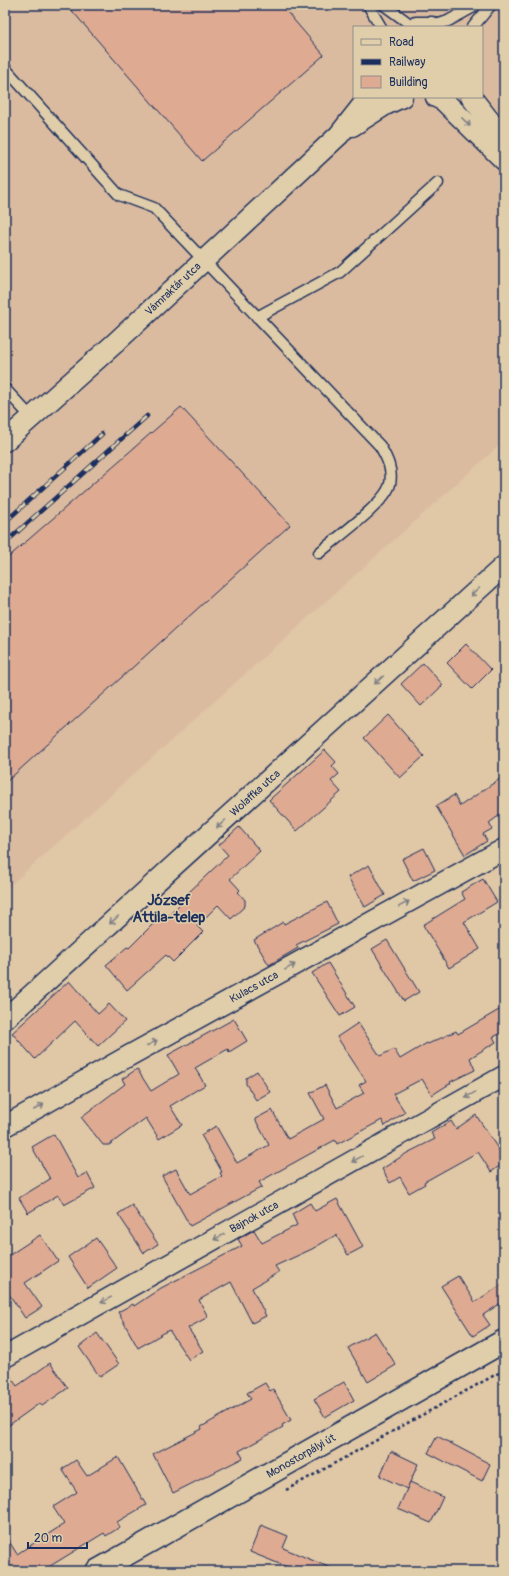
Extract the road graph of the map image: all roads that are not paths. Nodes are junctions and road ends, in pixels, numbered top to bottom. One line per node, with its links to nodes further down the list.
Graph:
1 (368, 5): 5 (lane)
2 (384, 5): 6 (lane)
3 (477, 5): 7 (lane)
4 (491, 5): 8 (lane)
5 (379, 26)
6 (414, 26)
7 (434, 26)
8 (474, 26)
9 (5, 68): 18 (lane)
10 (368, 98): 14 (street, Vámraktár utca)
11 (400, 98): 14 (street, Vámraktár utca)
12 (438, 98): 16 (street, one-way to 16)
13 (472, 98): 15 (street)
14 (339, 135): 18 (street, Vámraktár utca)
15 (504, 139)
16 (504, 160)
17 (438, 183): 19 (lane)
18 (204, 261): 19 (lane); 21 (street, Vámraktár utca)
19 (257, 317): 23 (lane)
20 (5, 389): 21 (lane)
21 (31, 417): 22 (street, Vámraktár utca)
22 (5, 441)
23 (319, 553)
24 (504, 566): 26 (street, Wolaffka utca, one-way to 26)
25 (504, 849): 28 (street, Kulacs utca, one-way to 25)
26 (5, 1019)
27 (504, 1076): 30 (street, Bajnok utca, one-way to 30)
28 (5, 1126)
29 (504, 1341): 31 (street, Monostorpályi út)
30 (5, 1357)
31 (97, 1571)

